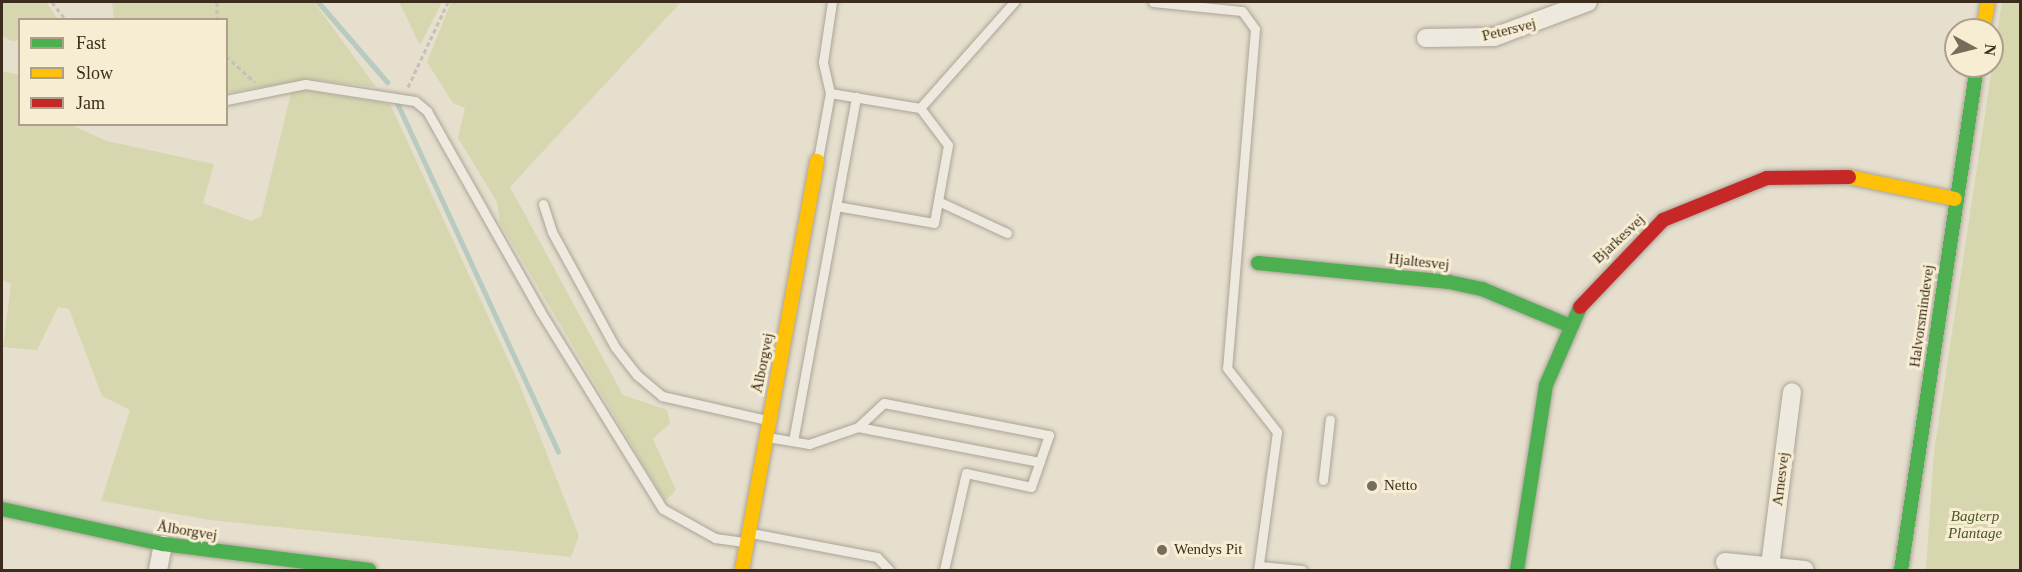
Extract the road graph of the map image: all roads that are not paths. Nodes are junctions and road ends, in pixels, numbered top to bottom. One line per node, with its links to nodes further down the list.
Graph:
1 (832, 2): 9 (lane)
2 (1014, 2): 12 (lane)
3 (1153, 2): 34 (lane)
4 (1588, 2): 7 (street, Petersvej)
5 (1988, 2): 6 (street)
6 (1985, 18)
7 (1426, 38)
8 (1975, 78): 14 (street, Halvorsmindevej)
9 (830, 93): 10 (lane); 13 (lane)
10 (856, 97): 12 (lane); 17 (lane)
11 (228, 100): 30 (lane)
12 (920, 108): 15 (lane)
13 (818, 161): 23 (street, Ålborgvej)
14 (1955, 199): 20 (street, Bjarkesvej); 43 (street, Halvorsmindevej)
15 (938, 201): 17 (lane); 18 (lane)
16 (543, 204): 23 (lane)
17 (836, 206): 26 (lane)
18 (1007, 233)
19 (1258, 263): 20 (street, Hjaltesvej)
20 (1568, 325): 41 (street, Bjarkesvej)
21 (1792, 392): 33 (street, Arnesvej)
22 (1330, 419): 28 (lane)
23 (769, 420): 25 (street, Ålborgvej)
24 (858, 427): 26 (lane); 27 (lane); 27 (lane)
25 (766, 437): 26 (lane); 30 (street, Ålborgvej)
26 (793, 441)
27 (1040, 462): 39 (lane)
28 (1323, 480)
29 (2, 509): 31 (street, Ålborgvej)
30 (748, 537): 37 (street, Ålborgvej); 38 (lane)
31 (163, 544): 35 (street); 36 (street, Ålborgvej)
32 (1725, 562): 33 (street)
33 (1770, 566): 42 (street)
34 (1258, 568): 40 (lane)
35 (158, 570)
36 (369, 570)
37 (742, 570)
38 (889, 570)
39 (944, 570)
40 (1297, 570)
41 (1517, 570)
42 (1805, 570)
43 (1901, 570)

